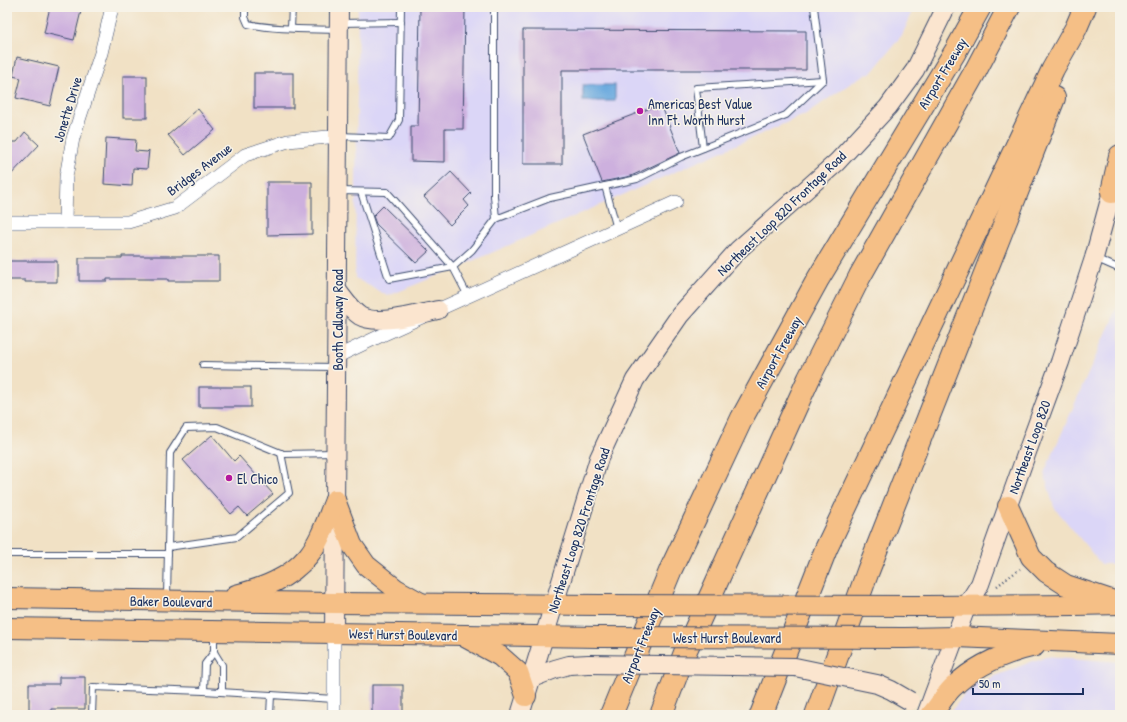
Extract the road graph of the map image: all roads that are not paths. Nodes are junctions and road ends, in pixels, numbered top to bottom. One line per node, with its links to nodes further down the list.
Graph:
1 (112, 7): 26 (street, Jonette Drive)
2 (245, 7): 13 (lane)
3 (292, 7): 13 (lane)
4 (401, 7): 12 (lane)
5 (494, 7): 24 (lane)
6 (814, 7): 15 (lane)
7 (946, 7): 48 (main road, Northeast Loop 820 Frontage Road)
8 (980, 7): 69 (highway, Airport Freeway)
9 (1008, 7): 70 (highway)
10 (1085, 7): 14 (highway)
11 (339, 20): 12 (lane); 13 (lane); 16 (main road, Booth Calloway Road)
12 (401, 22): 16 (lane)
13 (291, 28)
14 (1076, 28): 71 (highway); 72 (highway)
15 (823, 80): 17 (lane); 17 (lane)
16 (338, 136): 21 (main road, Booth Calloway Road); 26 (street, Bridges Avenue)
17 (703, 148): 20 (lane)
18 (1120, 156): 19 (highway)
19 (1116, 183): 28 (main road, Northeast Loop 820)
20 (605, 186): 24 (lane); 27 (lane)
21 (338, 191): 22 (lane); 31 (main road, Booth Calloway Road)
22 (361, 192): 29 (lane); 29 (lane)
23 (676, 202): 27 (street)
24 (496, 219): 29 (lane)
25 (7, 222): 26 (street, Bridges Avenue)
26 (65, 222)
27 (617, 229): 32 (street)
28 (1094, 258): 30 (lane); 39 (main road, Northeast Loop 820)
29 (453, 268): 32 (lane)
30 (1120, 268)
31 (337, 290): 33 (main road); 34 (main road, Booth Calloway Road)
32 (468, 296): 33 (street)
33 (438, 310): 34 (street)
34 (336, 362): 35 (lane); 37 (main road, Booth Calloway Road)
35 (203, 365)
36 (281, 453): 37 (lane); 40 (lane); 40 (lane)
37 (336, 453): 38 (main road, Booth Calloway Road)
38 (335, 500): 44 (main road); 45 (main road, Booth Calloway Road); 46 (main road)
39 (1008, 506): 47 (main road); 49 (main road, Northeast Loop 820)
40 (168, 551): 41 (lane); 43 (lane)
41 (7, 554)
42 (7, 598): 43 (main road, Baker Boulevard)
43 (167, 601): 44 (main road, Baker Boulevard)
44 (208, 601): 45 (main road, Baker Boulevard)
45 (334, 603): 46 (main road); 52 (main road, Booth Calloway Road)
46 (423, 604): 48 (main road)
47 (1120, 604): 49 (main road)
48 (554, 605): 49 (main road, bridge); 54 (main road, Northeast Loop 820 Frontage Road)
49 (968, 605): 55 (main road, Northeast Loop 820)
50 (7, 628): 51 (main road, Baker Boulevard)
51 (214, 631): 52 (main road, Baker Boulevard); 58 (lane)
52 (334, 633): 53 (main road, West Hurst Boulevard); 63 (street)
53 (461, 635): 54 (main road, West Hurst Boulevard); 59 (main road)
54 (544, 636): 55 (main road, West Hurst Boulevard, bridge); 59 (main road, Northeast Loop 820 Frontage Road)
55 (956, 637): 56 (main road, West Hurst Boulevard); 73 (main road, Northeast Loop 820)
56 (1062, 642): 57 (main road, West Hurst Boulevard); 74 (main road)
57 (1120, 644)
58 (214, 652): 60 (lane); 61 (lane)
59 (529, 687): 64 (main road, bridge); 68 (main road, Northeast Loop 820 Frontage Road)
60 (204, 691): 61 (lane); 65 (lane)
61 (222, 692): 62 (lane)
62 (271, 695): 63 (lane); 66 (lane)
63 (334, 699): 67 (street)
64 (915, 708)
65 (92, 715)
66 (270, 715)
67 (334, 715)
68 (520, 715)
69 (611, 715)
70 (661, 715)
71 (761, 715)
72 (816, 715)
73 (926, 715)
74 (931, 715)

